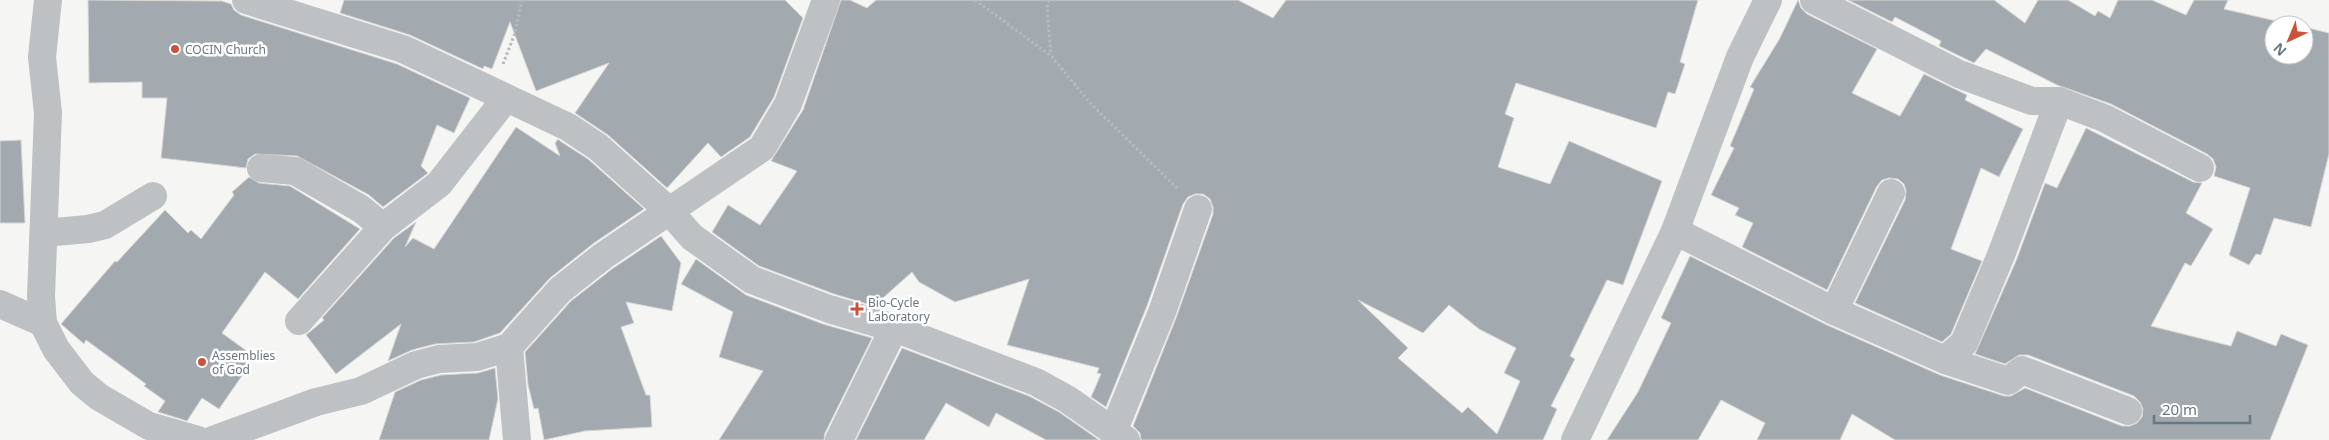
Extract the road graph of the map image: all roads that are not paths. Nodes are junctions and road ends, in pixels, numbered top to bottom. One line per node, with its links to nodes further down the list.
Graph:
1 (48, 0): 16 (street)
2 (246, 0): 6 (street)
3 (826, 0): 13 (street)
4 (1768, 0): 15 (street)
5 (1814, 0): 7 (street)
6 (500, 96): 13 (street); 14 (street)
7 (2059, 101): 9 (street); 23 (street)
8 (261, 168): 14 (street)
9 (2200, 168)
10 (1891, 193): 18 (street)
11 (153, 196): 16 (street)
12 (1198, 209): 25 (street)
13 (668, 210): 21 (street); 22 (street)
14 (383, 226): 19 (street)
15 (1675, 231): 18 (street); 30 (street)
16 (44, 233): 20 (street)
17 (0, 304): 20 (street)
18 (1834, 311): 23 (street)
19 (299, 322)
20 (43, 323): 26 (street)
21 (894, 328): 25 (street); 29 (street)
22 (509, 347): 27 (street); 28 (street)
23 (1945, 360): 24 (street)
24 (2128, 411)
25 (1120, 436)
26 (198, 440)
27 (213, 440)
28 (517, 440)
29 (839, 440)
30 (1575, 440)

